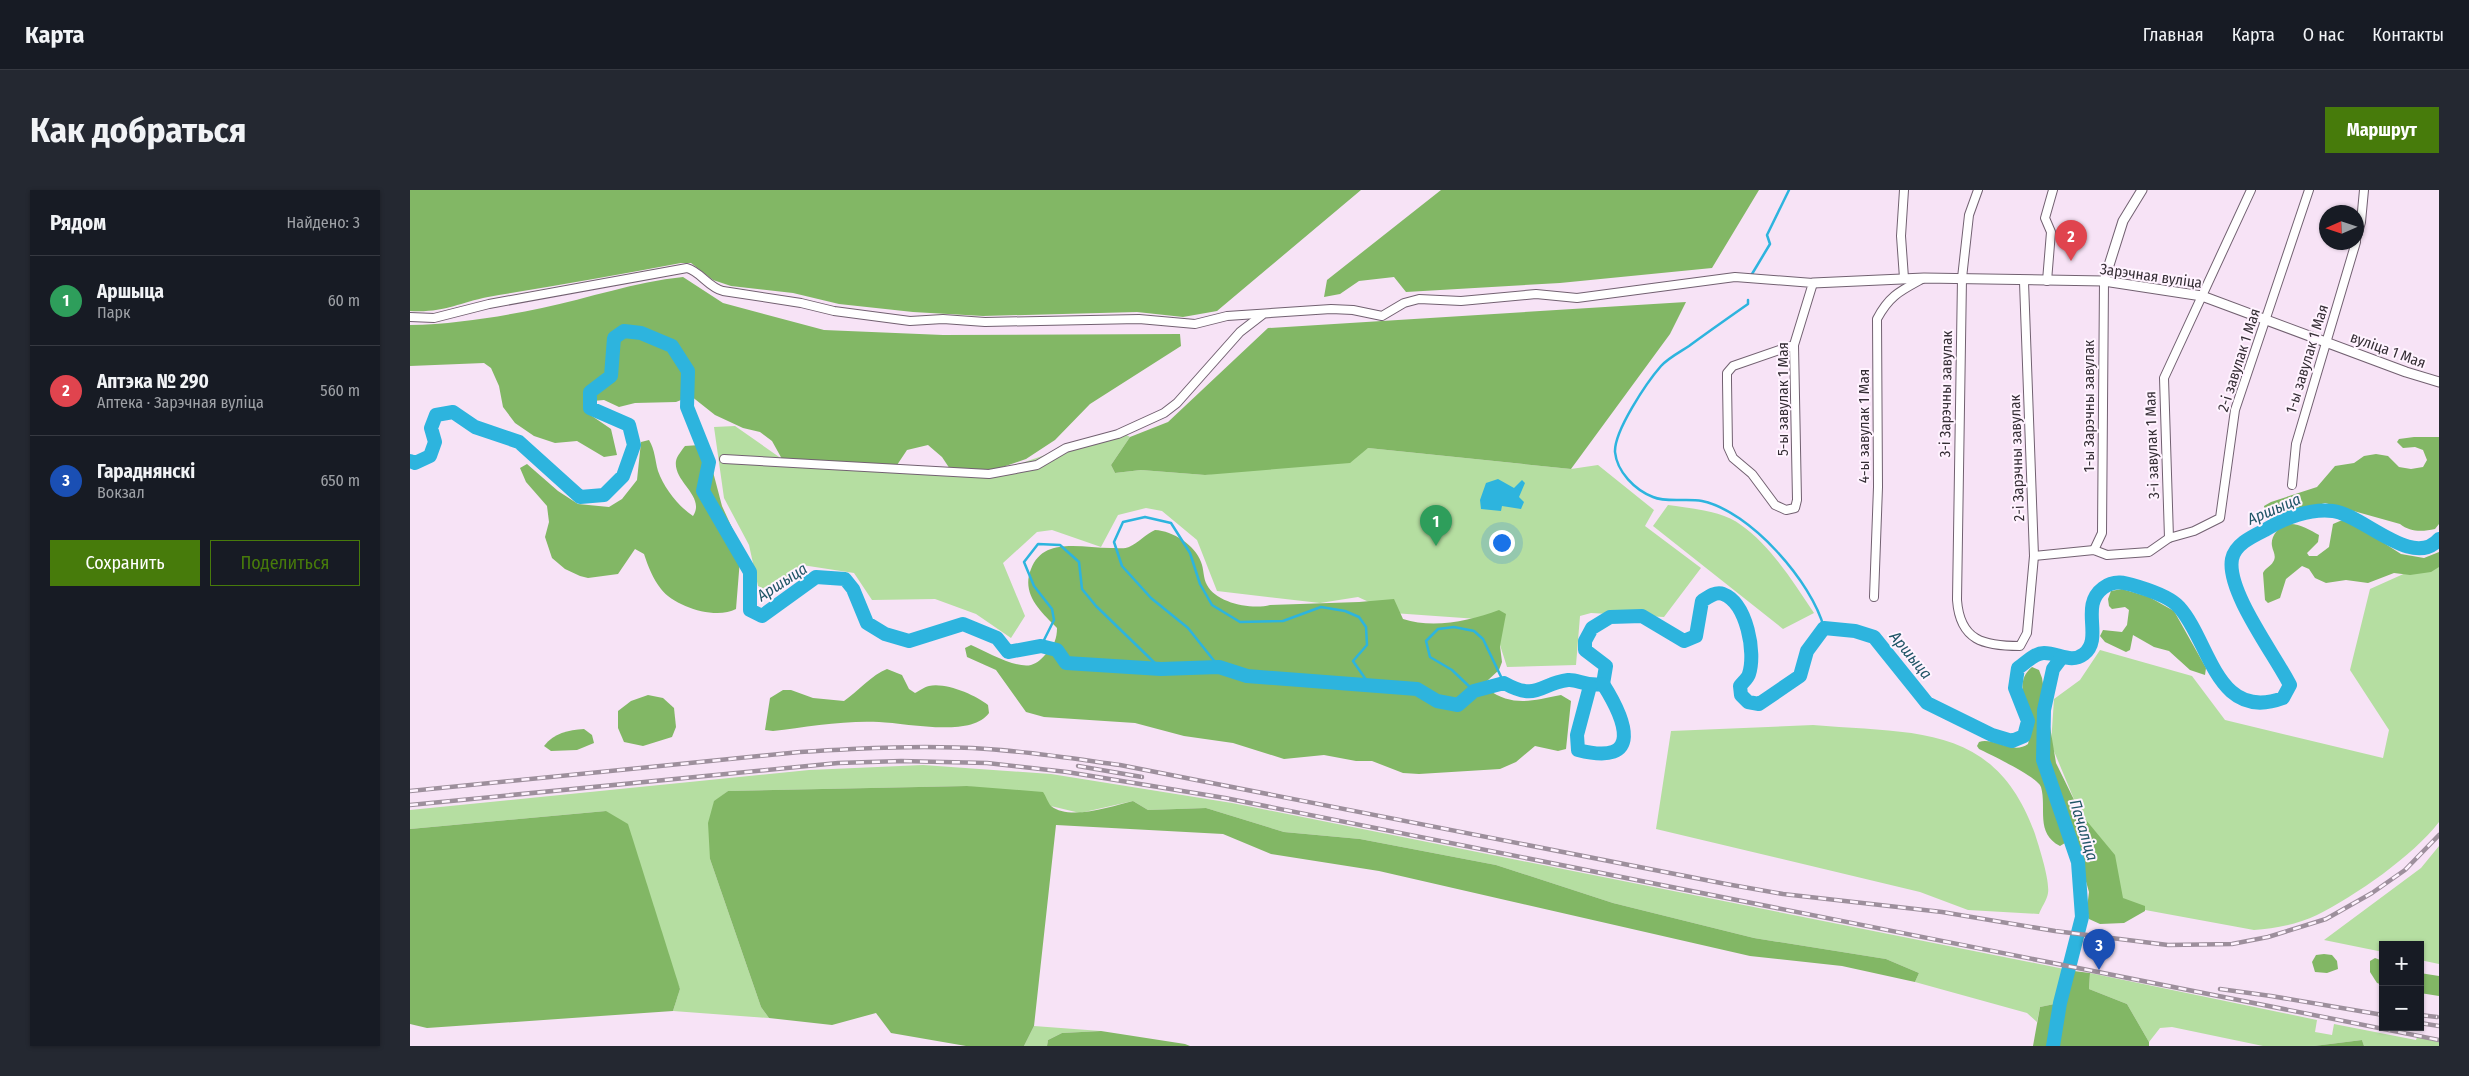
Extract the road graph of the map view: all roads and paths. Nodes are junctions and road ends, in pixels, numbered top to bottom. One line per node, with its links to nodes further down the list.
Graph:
1 (1904, 190): 10 (street)
2 (1978, 190): 12 (street, 3-і Зарэчны завулак)
3 (2053, 190): 13 (street)
4 (2142, 190): 14 (street, 1-ы Зарэчны завулак)
5 (2251, 190): 17 (street, 3-і завулак 1 Мая)
6 (2309, 190): 20 (street, 2-і завулак 1 Мая)
7 (2364, 190): 8 (street, 1-ы завулак 1 Мая)
8 (2363, 205)
9 (2354, 250): 21 (street, 1-ы завулак 1 Мая)
10 (1904, 278): 11 (street, Зарэчная вуліца); 16 (street, Зарэчная вуліца)
11 (1924, 278): 12 (street, Зарэчная вуліца); 29 (street, 4-ы завулак 1 Мая)
12 (1962, 278): 15 (street, Зарэчная вуліца); 30 (street, 3-і Зарэчны завулак)
13 (2047, 281): 14 (street, Зарэчная вуліца); 15 (street, Зарэчная вуліца)
14 (2104, 281): 17 (street, Зарэчная вуліца); 27 (street, 1-ы Зарэчны завулак)
15 (2024, 282): 28 (street, 2-і Зарэчны завулак)
16 (1813, 283): 18 (street); 22 (street, 5-ы завулак 1 Мая)
17 (2202, 296): 20 (street, Зарэчная вуліца); 26 (street, 3-і завулак 1 Мая)
18 (1262, 314): 19 (street); 24 (street)
19 (410, 317)
20 (2266, 320): 21 (street, Зарэчная вуліца); 26 (street, 2-і завулак 1 Мая)
21 (2328, 342): 23 (street, вуліца 1 Мая); 25 (street, 1-ы завулак 1 Мая)
22 (1794, 345): 22 (street, 5-ы завулак 1 Мая)
23 (2439, 382)
24 (724, 459)
25 (2292, 485)
26 (2169, 538): 27 (street)
27 (2094, 550): 28 (street)
28 (2034, 556): 30 (street, 2-і Зарэчны завулак)
29 (1874, 597)
30 (2027, 633)

